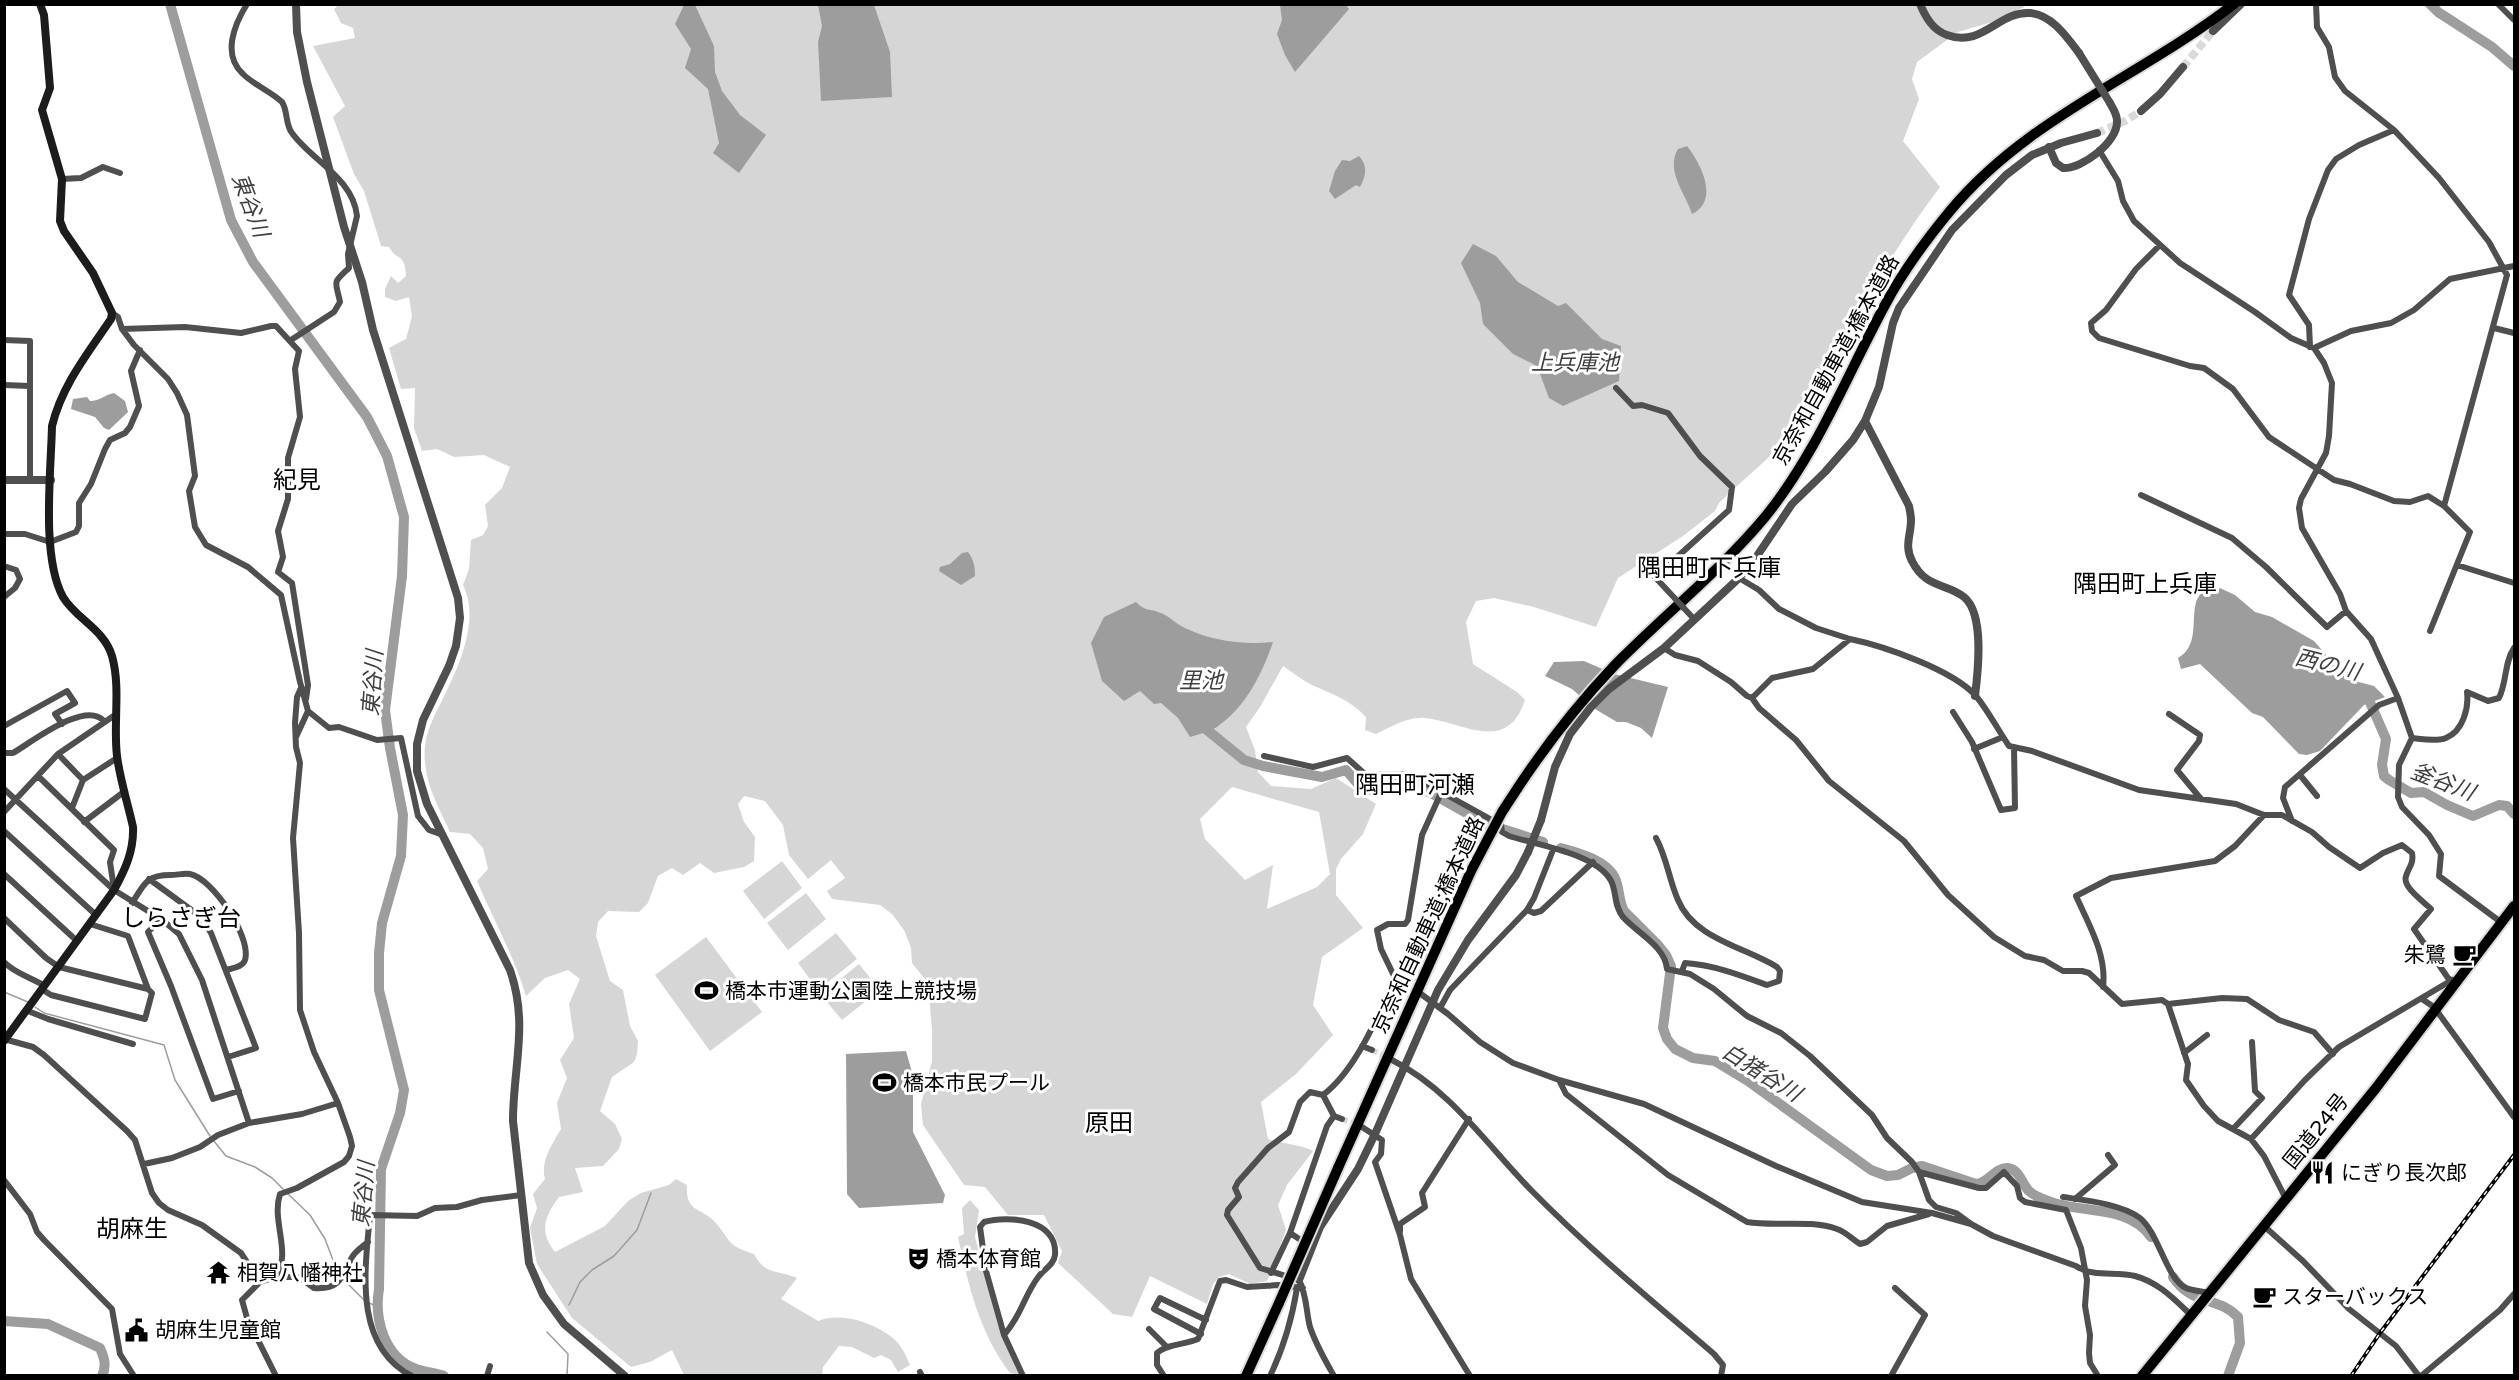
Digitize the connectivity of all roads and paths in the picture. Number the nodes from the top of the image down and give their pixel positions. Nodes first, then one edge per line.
1 (40, 4) edge
2 (247, 4) edge
3 (296, 4) edge
4 (1920, 4) edge
5 (2234, 4) edge
6 (2241, 4) edge
7 (2316, 4) edge
8 (2498, 4) edge
9 (2514, 20) edge
10 (2213, 31) tunnel mouth
11 (2183, 67) tunnel mouth
12 (2141, 111) tunnel mouth
13 (2394, 130) junction
14 (2097, 133) tunnel mouth
15 (2049, 147) junction
16 (2099, 150) junction
17 (328, 165) junction
18 (120, 173) dead end
19 (62, 179) junction
20 (2160, 245) junction
21 (350, 246) junction
22 (2514, 266) edge
23 (2504, 268) junction
24 (112, 313) junction
25 (2494, 327) junction
26 (122, 329) junction
27 (2514, 333) edge
28 (294, 339) junction
29 (4, 340) edge
30 (2312, 348) junction
31 (140, 350) junction
32 (4, 386) edge
33 (30, 386) junction
34 (1616, 387) dead end
35 (1865, 421) junction
36 (2316, 470) junction
37 (4, 480) edge
38 (30, 480) junction
39 (51, 480) junction
40 (2141, 495) dead end
41 (2444, 506) junction
42 (4, 534) edge
43 (50, 542) junction
44 (2457, 565) junction
45 (4, 566) edge
46 (1739, 578) junction
47 (2514, 583) edge
48 (4, 597) edge
49 (2346, 611) junction
50 (1694, 619) junction
51 (2430, 631) dead end
52 (1850, 639) junction
53 (1664, 648) junction
54 (2514, 648) edge
55 (301, 688) junction
56 (1975, 696) junction
57 (1752, 698) junction
58 (2397, 698) junction
59 (306, 700) junction
60 (308, 711) junction
61 (1953, 712) dead end
62 (2169, 714) dead end
63 (115, 715) junction
64 (104, 721) junction
65 (62, 724) junction
66 (4, 726) edge
67 (296, 737) junction
68 (2003, 737) junction
69 (2412, 738) junction
70 (2014, 747) junction
71 (1974, 749) junction
72 (4, 753) edge
73 (58, 754) junction
74 (1264, 756) dead end
75 (117, 758) junction
76 (2300, 775) junction
77 (39, 777) junction
78 (83, 780) junction
79 (4, 789) edge
80 (125, 791) junction
81 (1441, 793) junction
82 (2317, 796) dead end
83 (16, 799) junction
84 (2201, 799) junction
85 (72, 808) junction
86 (4, 812) edge
87 (2264, 814) junction
88 (84, 822) junction
89 (2292, 822) junction
90 (4, 831) edge
91 (443, 835) junction
92 (1656, 838) dead end
93 (1553, 850) junction
94 (1593, 862) junction
95 (4, 874) edge
96 (149, 879) junction
97 (114, 890) junction
98 (132, 903) junction
99 (2514, 906) edge
100 (1527, 910) junction
101 (96, 915) junction
102 (4, 918) edge
103 (160, 919) junction
104 (2502, 923) junction
105 (90, 924) junction
106 (77, 941) junction
107 (4, 962) edge
108 (59, 967) junction
109 (226, 970) junction
110 (1675, 970) junction
111 (1395, 978) junction
112 (1404, 982) dead end
113 (2455, 982) junction
114 (2103, 987) junction
115 (44, 988) junction
116 (148, 989) junction
117 (1421, 994) dead end
118 (2422, 999) junction
119 (1432, 1002) junction
120 (2168, 1004) junction
121 (30, 1007) junction
122 (1440, 1008) junction
123 (2436, 1011) junction
124 (2207, 1035) dead end
125 (5, 1040) edge
126 (2252, 1042) dead end
127 (134, 1044) dead end
128 (1362, 1046) junction
129 (1372, 1050) tunnel mouth
130 (2184, 1053) junction
131 (2332, 1054) junction
132 (228, 1057) junction
133 (1392, 1060) tunnel mouth
134 (1405, 1066) junction
135 (1559, 1080) junction
136 (239, 1091) junction
137 (1323, 1095) junction
138 (338, 1103) junction
139 (1334, 1116) junction
140 (2514, 1118) edge
141 (1342, 1119) tunnel mouth
142 (1469, 1119) junction
143 (249, 1123) junction
144 (1362, 1126) tunnel mouth
145 (2233, 1129) junction
146 (1375, 1134) junction
147 (2251, 1139) junction
148 (2108, 1155) dead end
149 (144, 1164) junction
150 (1917, 1168) junction
151 (4, 1180) edge
152 (521, 1196) junction
153 (2286, 1198) junction
154 (2075, 1199) junction
155 (2063, 1205) junction
156 (1932, 1213) junction
157 (1971, 1224) junction
158 (2264, 1226) junction
159 (1290, 1233) junction
160 (1400, 1235) junction
161 (368, 1242) junction
162 (1311, 1246) junction
163 (2085, 1272) junction
164 (1271, 1273) junction
165 (276, 1277) junction
166 (1299, 1280) junction
167 (260, 1282) junction
168 (1894, 1288) dead end
169 (1300, 1289) junction
170 (2209, 1293) junction
171 (2514, 1294) edge
172 (2195, 1311) junction
173 (1206, 1320) junction
174 (1149, 1329) dead end
175 (1201, 1334) junction
176 (1004, 1335) junction
177 (1166, 1346) junction
178 (490, 1366) dead end
179 (134, 1376) edge
180 (276, 1376) edge
181 (412, 1376) edge
182 (487, 1376) edge
183 (625, 1376) edge
184 (1023, 1376) edge
185 (1164, 1376) edge
186 (1246, 1376) edge
187 (1270, 1376) edge
188 (1334, 1376) edge
189 (1470, 1376) edge
190 (1721, 1376) edge
191 (1891, 1376) edge
192 (2098, 1376) edge
193 (2142, 1376) edge
194 (2420, 1376) edge

1 - 19 main road
2 - 17 street
3 - 17 street
4 - 16 street, bridge
5 - 186 highway, 京奈和自動車道;橋本道路, bridge
6 - 10 street
7 - 13 street
8 - 9 street
11 - 12 street
13 - 23 street
13 - 30 street
14 - 15 street
15 - 16 street
15 - 35 street
16 - 20 street
17 - 21 street
17 - 21 street
18 - 19 street
19 - 24 main road
20 - 30 street
20 - 36 street
21 - 28 street
21 - 91 street
22 - 23 street
23 - 25 street
23 - 30 street
24 - 26 street
24 - 39 main road
25 - 27 street
25 - 41 street
26 - 28 street
26 - 31 street
28 - 59 street
29 - 33 street
30 - 36 street
31 - 43 street
31 - 55 street
32 - 33 street
33 - 38 street
34 - 50 street, bridge
35 - 46 street
35 - 56 street
36 - 41 street
36 - 49 street
37 - 38 street
38 - 39 street
39 - 43 main road
40 - 49 street
41 - 44 street
42 - 43 street
43 - 63 main road
44 - 47 street
44 - 51 street
45 - 48 street
46 - 50 street
46 - 52 street
49 - 58 street
50 - 53 street
52 - 56 street
52 - 57 street
53 - 57 street
53 - 119 street, bridge
54 - 69 street
55 - 59 street
55 - 67 street
56 - 68 street
57 - 114 street
58 - 69 street
58 - 76 street
59 - 60 street
60 - 67 street
60 - 91 street
61 - 71 street
62 - 84 street
63 - 64 street
63 - 75 main road
64 - 65 street
64 - 73 street
65 - 66 street
65 - 72 street
67 - 138 street
68 - 70 street
68 - 71 street
69 - 104 street
70 - 71 street
70 - 84 street
73 - 77 street
73 - 78 street
74 - 81 street
75 - 78 street
75 - 80 main road
76 - 82 street
76 - 89 street
77 - 83 street
77 - 85 street
78 - 85 street
79 - 83 street
80 - 88 street
80 - 97 main road
81 - 93 street
81 - 111 street
83 - 86 street
83 - 97 street
84 - 87 street
85 - 88 street
87 - 89 street
87 - 114 street
88 - 97 street
89 - 113 street
90 - 101 street
91 - 152 street
92 - 110 street
93 - 94 street
93 - 100 street
94 - 100 street
94 - 110 street
95 - 106 street
96 - 98 street
96 - 109 street
96 - 109 street
97 - 98 street
97 - 101 main road
98 - 103 street
99 - 104 highway, 国道24号
100 - 122 street
101 - 105 main road
102 - 108 street
103 - 132 street
103 - 136 street
104 - 113 highway, 国道24号
105 - 106 main road
105 - 116 street
106 - 108 main road
107 - 115 street
108 - 115 main road
108 - 116 street
109 - 132 street
110 - 150 street
111 - 112 street
111 - 128 street
113 - 118 street
113 - 123 highway, 国道24号
114 - 120 street
115 - 116 street
115 - 121 main road
117 - 119 street
118 - 123 street
118 - 131 street
119 - 122 street
119 - 134 street
120 - 130 street
120 - 131 street
121 - 125 main road
121 - 127 street
122 - 135 street
123 - 140 street
123 - 153 highway, 国道24号
124 - 130 street
125 - 149 street
126 - 145 street
128 - 129 street
128 - 137 street
130 - 145 street
131 - 147 street
132 - 136 street
133 - 134 street
134 - 142 street
134 - 146 street
135 - 156 street
135 - 156 street
136 - 143 street
137 - 139 street
137 - 164 street
138 - 143 street
138 - 165 street
139 - 141 street
139 - 159 street
142 - 160 street
142 - 190 street
143 - 149 street
144 - 146 street
145 - 147 street
146 - 160 street
146 - 162 street
147 - 153 street
148 - 154 street
149 - 167 street
150 - 155 street
150 - 157 street
151 - 179 street
152 - 161 street
152 - 183 street
153 - 158 highway, 国道24号
154 - 155 street
154 - 170 street
155 - 163 street
156 - 157 street
157 - 163 street
158 - 170 highway, 国道24号
158 - 194 street
159 - 162 street
159 - 164 street
160 - 189 street
161 - 165 street
161 - 181 street
162 - 166 street
163 - 172 street
163 - 192 street
164 - 166 street
165 - 167 street
166 - 169 street
167 - 180 street
168 - 191 street
169 - 173 street
169 - 187 street
169 - 188 street
170 - 172 highway, 国道24号
171 - 194 street
172 - 193 highway, 国道24号
173 - 175 street
173 - 175 street
174 - 177 street
175 - 177 street
176 - 176 street
176 - 184 street
177 - 185 street
178 - 182 street

